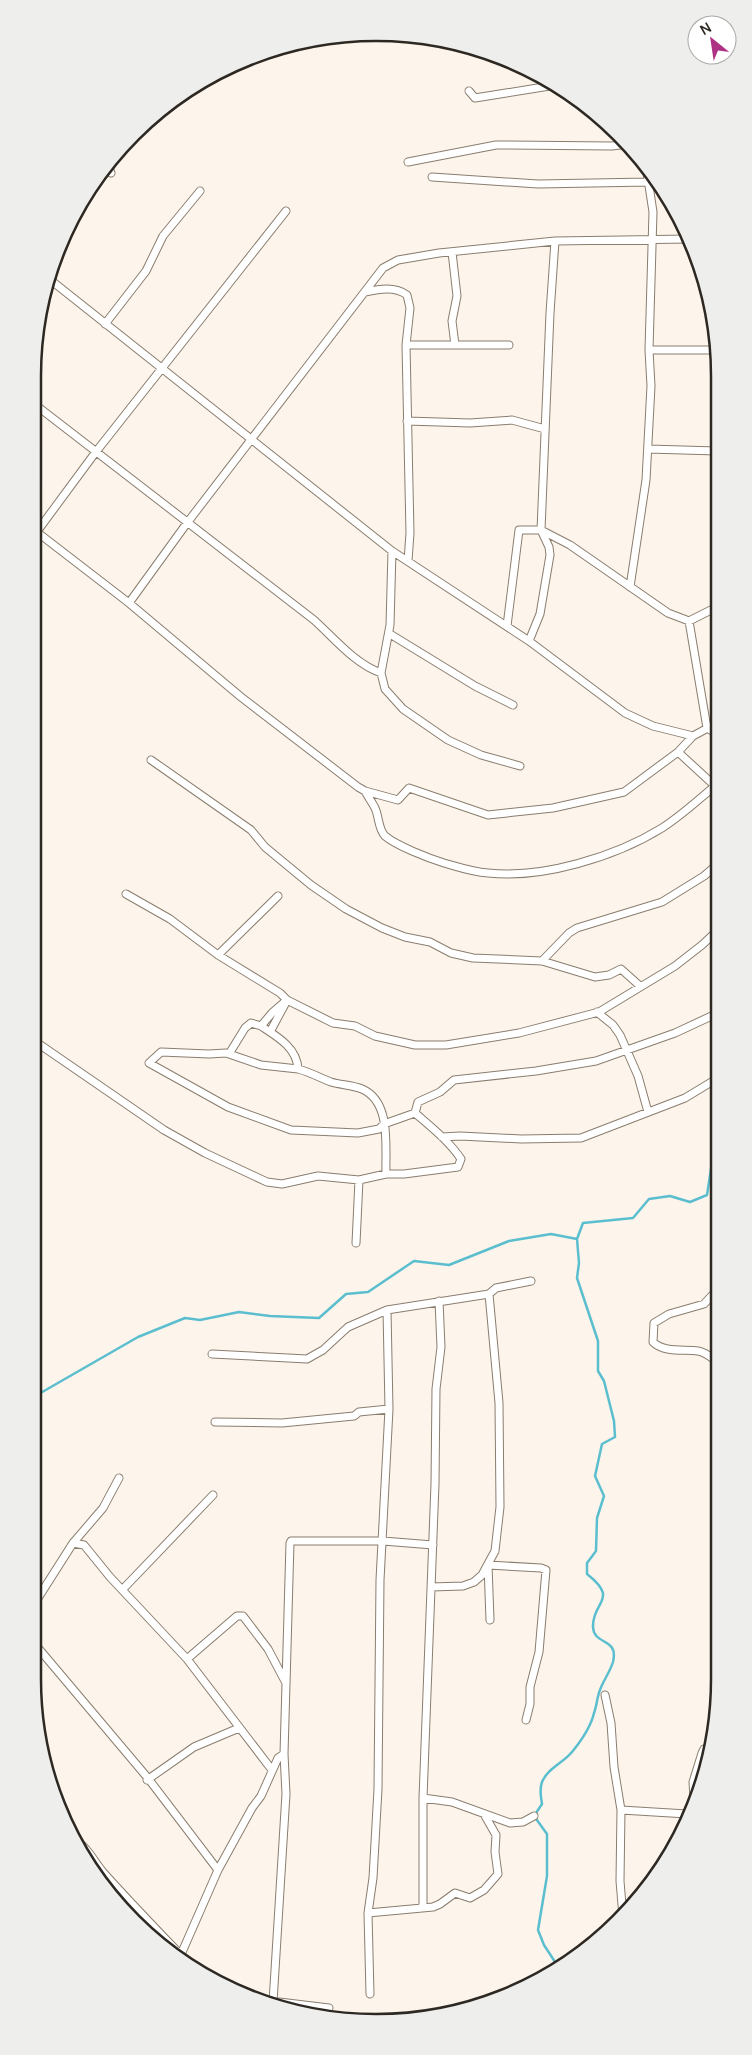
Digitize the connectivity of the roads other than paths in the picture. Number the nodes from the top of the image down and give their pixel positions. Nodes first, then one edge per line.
1 (544, 87) edge
2 (469, 91) dead end
3 (619, 145) edge
4 (408, 162) dead end
5 (432, 177) dead end
6 (648, 182) joint
7 (200, 191) dead end
8 (286, 211) dead end
9 (681, 239) edge
10 (555, 241) junction
11 (651, 241) junction
12 (452, 252) junction
13 (55, 283) edge
14 (365, 292) junction
15 (105, 324) junction
16 (406, 345) junction
17 (455, 345) junction
18 (509, 345) dead end
19 (649, 350) junction
20 (710, 350) edge
21 (163, 368) junction
22 (41, 409) edge
23 (407, 421) junction
24 (545, 428) junction
25 (252, 440) junction
26 (648, 449) junction
27 (711, 451) edge
28 (95, 453) junction
29 (187, 523) junction
30 (41, 524) edge
31 (541, 530) junction
32 (41, 537) edge
33 (392, 551) junction
34 (408, 561) junction
35 (630, 587) junction
36 (129, 603) junction
37 (711, 609) edge
38 (689, 621) junction
39 (507, 626) junction
40 (390, 634) junction
41 (529, 641) junction
42 (381, 673) junction
43 (513, 705) dead end
44 (711, 726) edge
45 (707, 728) junction
46 (711, 730) edge
47 (693, 736) junction
48 (678, 752) junction
49 (151, 760) dead end
50 (520, 766) dead end
51 (711, 782) edge
52 (711, 790) edge
53 (365, 792) junction
54 (711, 870) edge
55 (126, 894) dead end
56 (278, 896) dead end
57 (711, 937) edge
58 (218, 955) junction
59 (542, 961) junction
60 (640, 986) junction
61 (287, 1000) junction
62 (597, 1012) junction
63 (711, 1018) edge
64 (262, 1026) junction
65 (270, 1032) junction
66 (41, 1045) edge
67 (627, 1050) junction
68 (229, 1054) junction
69 (298, 1069) junction
70 (711, 1082) edge
71 (648, 1112) junction
72 (415, 1113) junction
73 (384, 1124) junction
74 (442, 1137) junction
75 (386, 1174) junction
76 (359, 1180) junction
77 (356, 1243) dead end
78 (532, 1281) dead end
79 (489, 1294) junction
80 (711, 1297) edge
81 (439, 1301) junction
82 (387, 1310) junction
83 (212, 1354) dead end
84 (711, 1358) edge
85 (388, 1409) junction
86 (215, 1422) dead end
87 (119, 1478) dead end
88 (213, 1494) dead end
89 (383, 1541) junction
90 (73, 1543) junction
91 (433, 1545) junction
92 (488, 1565) junction
93 (431, 1587) junction
94 (123, 1589) junction
95 (41, 1593) edge
96 (490, 1620) dead end
97 (41, 1651) edge
98 (187, 1659) junction
99 (286, 1684) junction
100 (605, 1695) dead end
101 (526, 1720) dead end
102 (239, 1728) junction
103 (284, 1754) junction
104 (701, 1757) edge
105 (272, 1770) junction
106 (147, 1780) junction
107 (693, 1786) edge
108 (423, 1798) junction
109 (621, 1810) junction
110 (484, 1814) junction
111 (682, 1814) edge
112 (534, 1816) dead end
113 (218, 1870) junction
114 (102, 1871) edge
115 (114, 1885) joint
116 (622, 1906) edge
117 (423, 1908) junction
118 (368, 1913) junction
119 (160, 1935) edge
120 (182, 1952) edge
121 (273, 1989) junction
122 (370, 1994) dead end
123 (269, 1996) edge
124 (272, 1997) edge
125 (304, 2005) edge
126 (329, 2008) dead end

1 - 2 street
3 - 4 street
5 - 6 street
6 - 11 street
7 - 15 street
8 - 21 street
9 - 11 street
10 - 11 street
10 - 12 street
10 - 24 street
11 - 19 street
12 - 14 street
12 - 17 street
13 - 15 street
14 - 16 street
14 - 25 street
15 - 21 street
16 - 17 street
16 - 23 street
17 - 18 street
19 - 20 street
19 - 26 street
21 - 25 street
21 - 28 street
22 - 28 street
23 - 24 street
23 - 34 street
24 - 31 street
25 - 29 street
25 - 33 street
26 - 27 street
26 - 35 street
28 - 29 street
28 - 30 street
29 - 36 street
29 - 42 street
31 - 35 street
31 - 39 street
31 - 41 street
32 - 36 street
33 - 34 street
33 - 40 street
34 - 39 street
35 - 38 street
36 - 53 street
37 - 38 street
38 - 45 street
39 - 41 street
40 - 42 street
40 - 43 street
41 - 47 street
42 - 50 street
44 - 45 street
45 - 46 street
45 - 47 street
47 - 48 street
48 - 51 street
48 - 53 street
49 - 59 street
52 - 53 street
54 - 59 street
55 - 58 street
56 - 58 street
57 - 60 street
58 - 61 street
59 - 60 street
60 - 62 street
61 - 62 street
61 - 64 street
61 - 65 street
62 - 67 street
63 - 67 street
64 - 65 street
64 - 68 street
65 - 69 street
66 - 76 street
67 - 71 street
67 - 72 street
68 - 69 street
68 - 73 street
69 - 73 street
70 - 71 street
71 - 74 street
72 - 73 street
72 - 74 street
73 - 75 street
74 - 75 street
75 - 76 street
76 - 77 street
78 - 79 street
79 - 81 street
79 - 92 street
80 - 84 street
81 - 82 street
81 - 91 street
82 - 83 street
82 - 85 street
85 - 86 street
85 - 89 street
87 - 90 street
88 - 94 street
89 - 91 street
89 - 99 street
89 - 118 street
90 - 94 street
90 - 95 street
91 - 93 street
92 - 93 street
92 - 96 street
92 - 101 street
93 - 108 street
94 - 98 street
97 - 106 street
98 - 99 street
98 - 102 street
99 - 103 street
100 - 109 street
102 - 105 street
102 - 106 street
103 - 105 street
103 - 121 street
104 - 107 street
105 - 113 street
106 - 113 street
108 - 110 street
108 - 117 street
109 - 111 street
109 - 116 street
110 - 112 street
110 - 117 street
113 - 120 street
114 - 115 street
115 - 119 street
117 - 118 street
118 - 122 street
121 - 123 street
121 - 124 street
125 - 126 street

